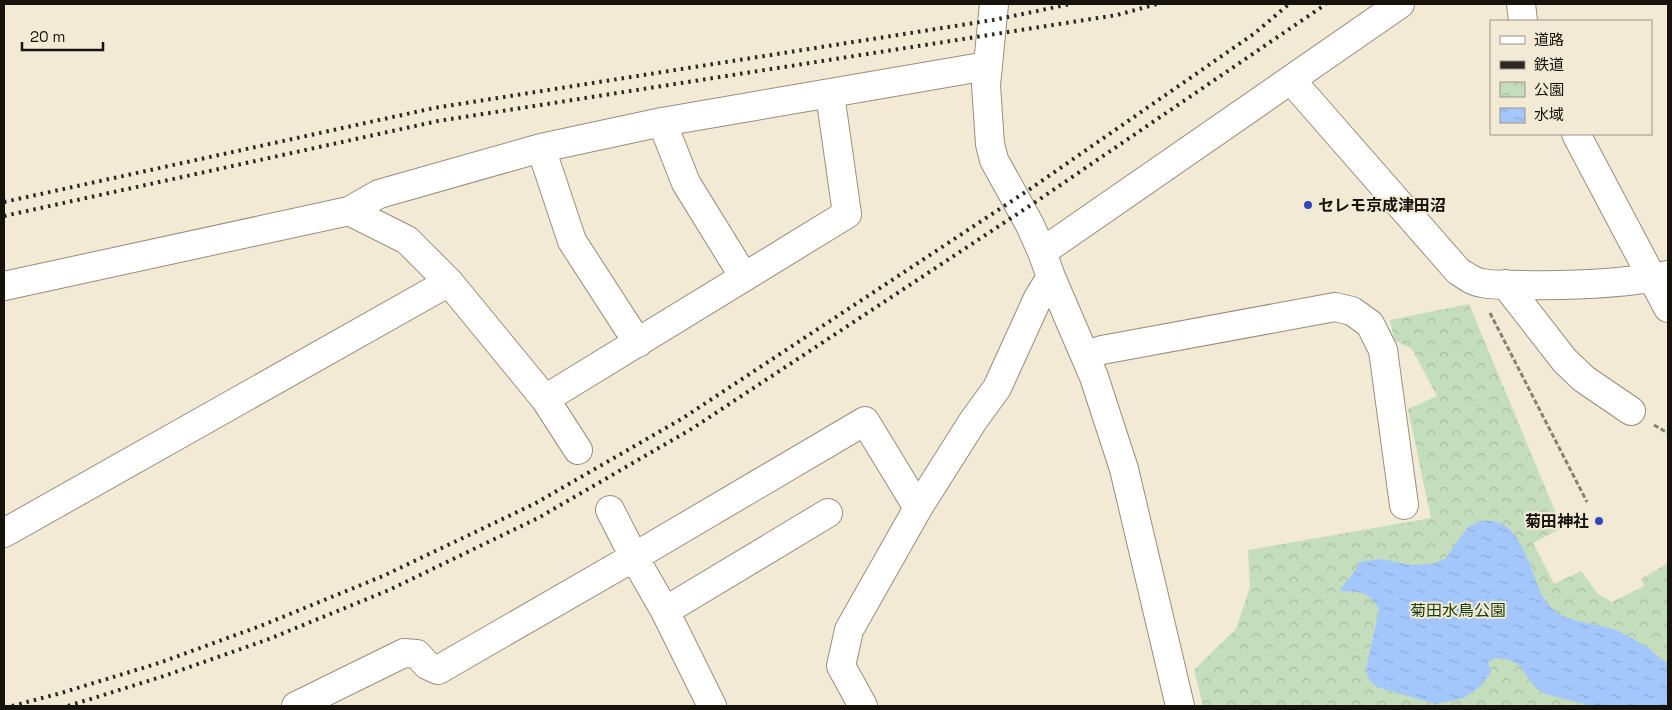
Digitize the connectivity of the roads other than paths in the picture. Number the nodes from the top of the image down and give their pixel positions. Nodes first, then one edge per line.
1 (994, 4) edge
2 (1400, 4) edge
3 (1522, 4) edge
4 (1523, 20) edge
5 (987, 66) junction
6 (1291, 80) junction
7 (830, 94) junction
8 (662, 122) junction
9 (1577, 135) edge
10 (541, 148) junction
11 (349, 210) junction
12 (1042, 252) junction
13 (1660, 276) edge
14 (744, 277) junction
15 (1051, 277) junction
16 (449, 282) junction
17 (1505, 284) junction
18 (4, 286) edge
19 (1668, 308) edge
20 (638, 343) junction
21 (1085, 356) junction
22 (545, 399) junction
23 (1631, 411) dead end
24 (578, 450) dead end
25 (1404, 504) dead end
26 (918, 508) junction
27 (610, 510) dead end
28 (828, 513) dead end
29 (4, 533) edge
30 (634, 557) junction
31 (665, 611) junction
32 (296, 706) edge
33 (712, 706) edge
34 (863, 706) edge
35 (1180, 706) edge

1 - 5 street
2 - 6 street
3 - 4 street
5 - 7 street
5 - 12 street
6 - 12 street
6 - 17 street
7 - 8 street
7 - 14 street
8 - 10 street
8 - 14 street
9 - 13 street
10 - 11 street
10 - 20 street
11 - 16 street
11 - 18 street
12 - 15 street
13 - 17 street
13 - 19 street
14 - 20 street
15 - 21 street
15 - 26 street
16 - 22 street
16 - 29 street
17 - 23 street
20 - 22 street
21 - 25 street
21 - 35 street
22 - 24 street
26 - 30 street
26 - 34 street
27 - 30 street
28 - 31 street
30 - 31 street
30 - 32 street
31 - 33 street

